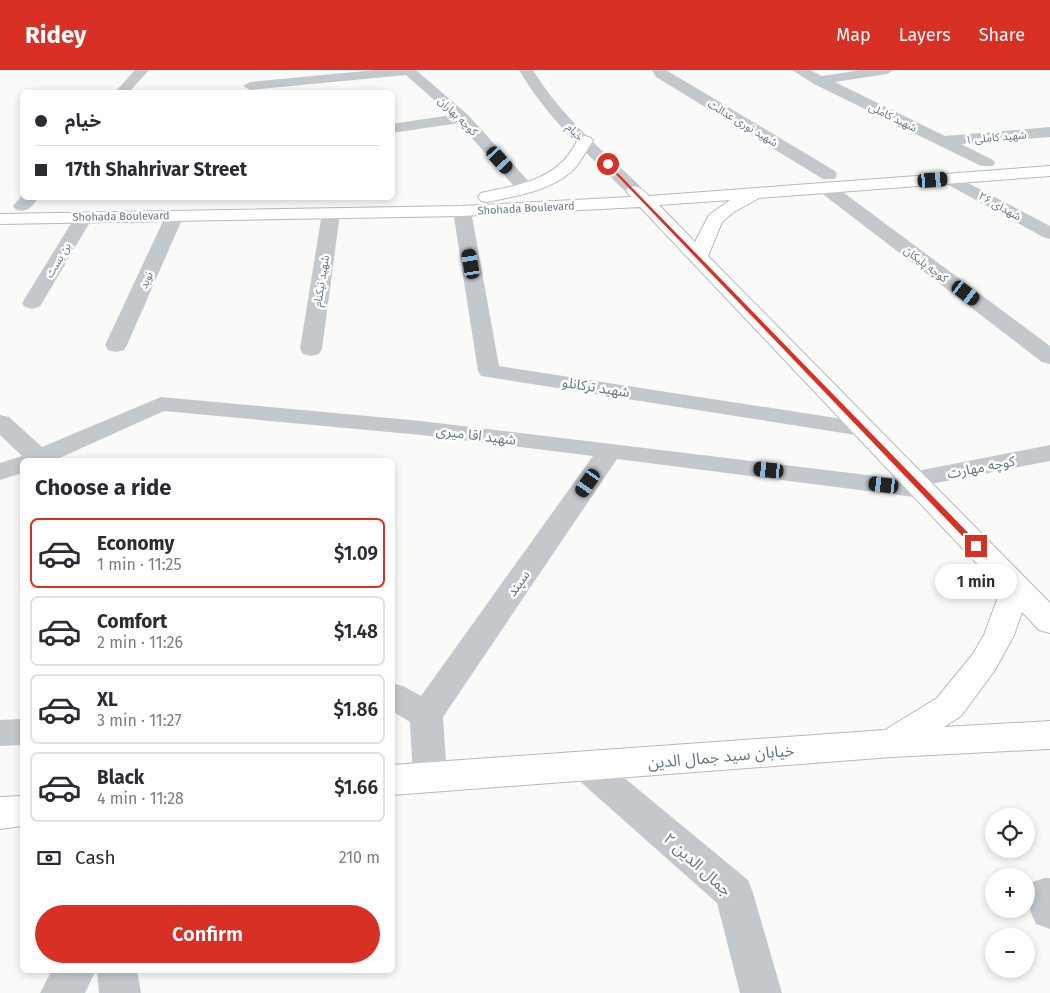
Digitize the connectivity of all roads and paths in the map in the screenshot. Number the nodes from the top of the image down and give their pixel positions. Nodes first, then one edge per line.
1 (142, 70) edge
2 (252, 70) edge
3 (409, 70) edge
4 (526, 70) edge
5 (659, 70) edge
6 (799, 70) edge
7 (887, 70) edge
8 (819, 81) junction
9 (250, 89) edge
10 (124, 90) edge
11 (463, 118) junction
12 (395, 129) edge
13 (1050, 132) edge
14 (585, 141) junction
15 (942, 141) junction
16 (1050, 159) edge
17 (987, 163) junction
18 (1050, 171) edge
19 (950, 178) junction
20 (828, 181) junction
21 (724, 188) junction
22 (764, 192) junction
23 (637, 195) junction
24 (519, 197) junction
25 (395, 198) edge
26 (210, 200) edge
27 (26, 202) edge
28 (0, 206) edge
29 (462, 211) junction
30 (331, 213) junction
31 (175, 215) junction
32 (84, 217) junction
33 (0, 219) edge
34 (1050, 233) edge
35 (698, 258) junction
36 (32, 303) dead end
37 (116, 345) dead end
38 (311, 349) dead end
39 (1050, 357) edge
40 (0, 422) edge
41 (862, 429) junction
42 (610, 451) junction
43 (1050, 453) edge
44 (32, 458) edge
45 (39, 458) edge
46 (20, 465) edge
47 (0, 472) edge
48 (917, 485) junction
49 (1016, 587) junction
50 (1050, 622) edge
51 (395, 697) edge
52 (426, 715) junction
53 (0, 732) edge
54 (20, 732) edge
55 (1050, 735) edge
56 (892, 743) junction
57 (587, 767) junction
58 (430, 777) junction
59 (395, 780) edge
60 (20, 811) edge
61 (0, 813) edge
62 (1050, 896) edge
63 (1050, 912) edge
64 (74, 973) edge
65 (117, 973) edge
66 (61, 993) edge
67 (120, 993) edge
68 (761, 993) edge

1 - 10 street
2 - 9 street
3 - 9 street
3 - 11 street, کوچه بهاران
4 - 14 street, خیام
5 - 20 street, شهید نوری عدالت
6 - 8 street, شهید کاملی
7 - 8 street
8 - 15 street, شهید کاملی
11 - 12 street
11 - 24 street, کوچه بهاران
13 - 15 street, شهید کاملی ۱
14 - 23 street, خیام
14 - 24 main road
15 - 17 street, شهید کاملی
16 - 17 main road, Shohada Boulevard
17 - 20 main road, Shohada Boulevard
18 - 19 main road, Shohada Boulevard
19 - 20 main road, Shohada Boulevard
19 - 34 street, شهدای ۲۶
20 - 21 main road, Shohada Boulevard
20 - 22 main road, Shohada Boulevard
20 - 39 street, کوچه پلیکان
21 - 22 main road, Shohada Boulevard
21 - 23 main road, Shohada Boulevard
22 - 35 main road
23 - 24 main road, Shohada Boulevard
23 - 35 main road
24 - 25 main road, Shohada Boulevard
24 - 29 main road, Shohada Boulevard
26 - 27 main road, Shohada Boulevard
27 - 28 main road, Shohada Boulevard
29 - 30 main road, Shohada Boulevard
29 - 41 street, شهید ترکانلو
30 - 31 main road, Shohada Boulevard
30 - 38 street, شهید نیکنام
31 - 32 main road, Shohada Boulevard
31 - 37 street, نوید
32 - 33 main road, Shohada Boulevard
32 - 36 street, بن بست
35 - 41 main road
40 - 44 street
41 - 48 main road
42 - 45 street, شهید اقا میری
42 - 48 street, شهید اقا میری
42 - 52 street, سپند
43 - 48 street, کوچه مهارت
46 - 47 street, شهید اقا میری
48 - 49 main road
49 - 50 main road
49 - 56 main road
51 - 52 street
52 - 58 street
53 - 54 street
55 - 56 main road, خیابان سید جمال الدین
56 - 57 main road, خیابان سید جمال الدین
57 - 58 main road, خیابان سید جمال الدین
57 - 68 street, جمال الدین ۲
58 - 59 main road, خیابان سید جمال الدین
60 - 61 main road
62 - 63 street
64 - 66 street
65 - 67 street

